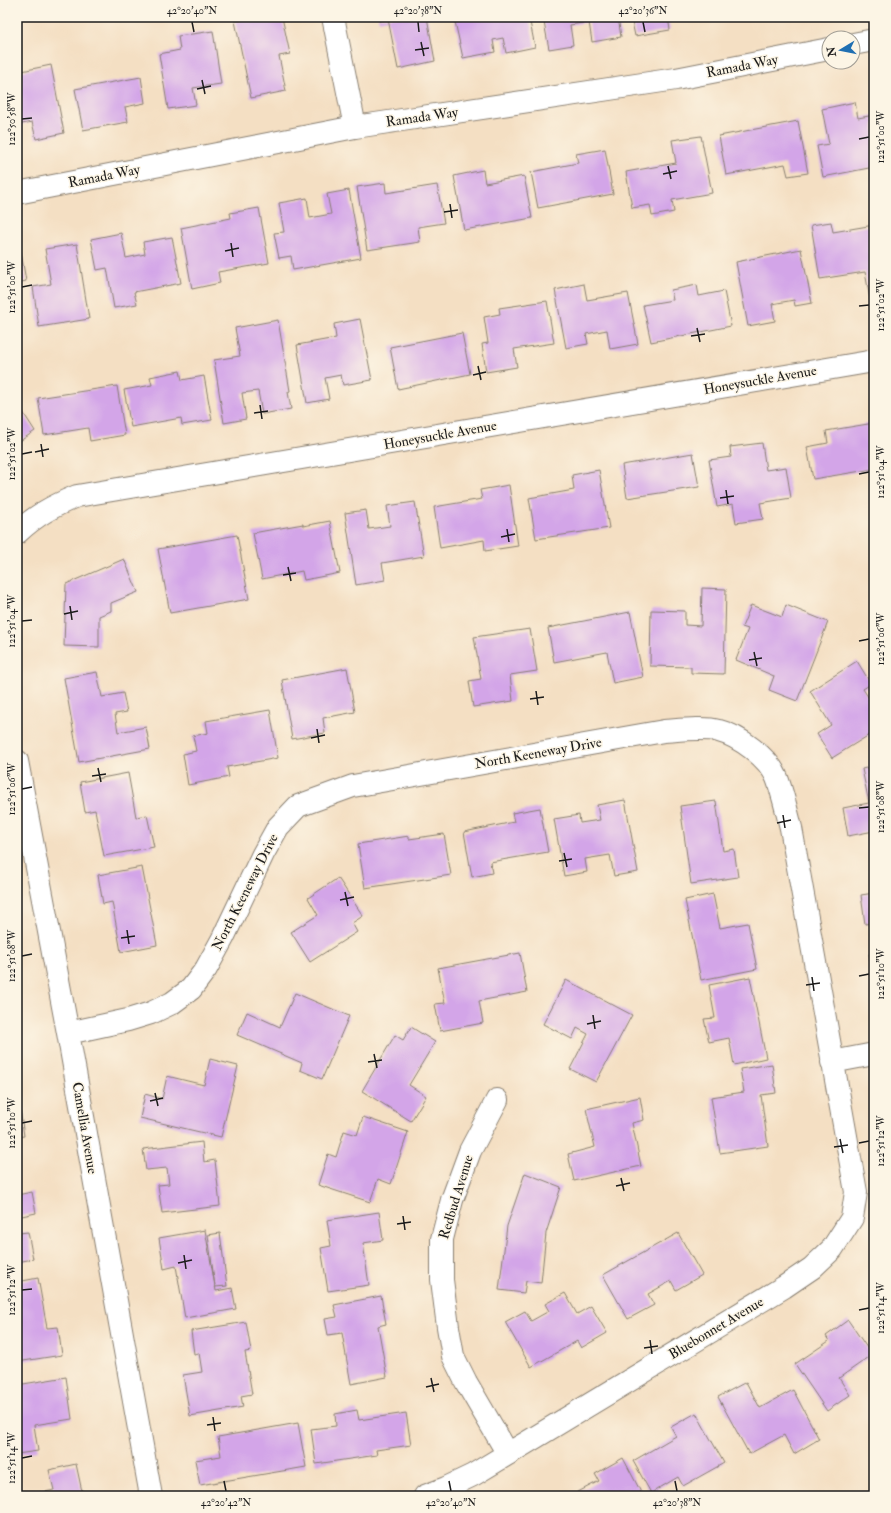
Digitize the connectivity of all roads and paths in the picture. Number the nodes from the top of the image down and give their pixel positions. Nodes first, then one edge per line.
1 (333, 17) edge
2 (874, 40) edge
3 (861, 42) edge
4 (821, 50) edge
5 (355, 127) junction
6 (17, 193) edge
7 (874, 361) edge
8 (17, 533) edge
9 (17, 761) edge
10 (68, 1033) junction
11 (874, 1054) edge
12 (832, 1062) junction
13 (497, 1100) dead end
14 (508, 1454) junction
15 (151, 1496) edge
16 (425, 1496) edge

1 - 5 street
2 - 3 street
4 - 5 street, Ramada Way
5 - 6 street, Ramada Way
7 - 8 street, Honeysuckle Avenue
9 - 10 street, Camellia Avenue
10 - 12 street, North Keeneway Drive
10 - 15 street, Camellia Avenue
11 - 12 street
12 - 14 street, Bluebonnet Avenue
13 - 14 street, Redbud Avenue
14 - 16 street, Bluebonnet Avenue

